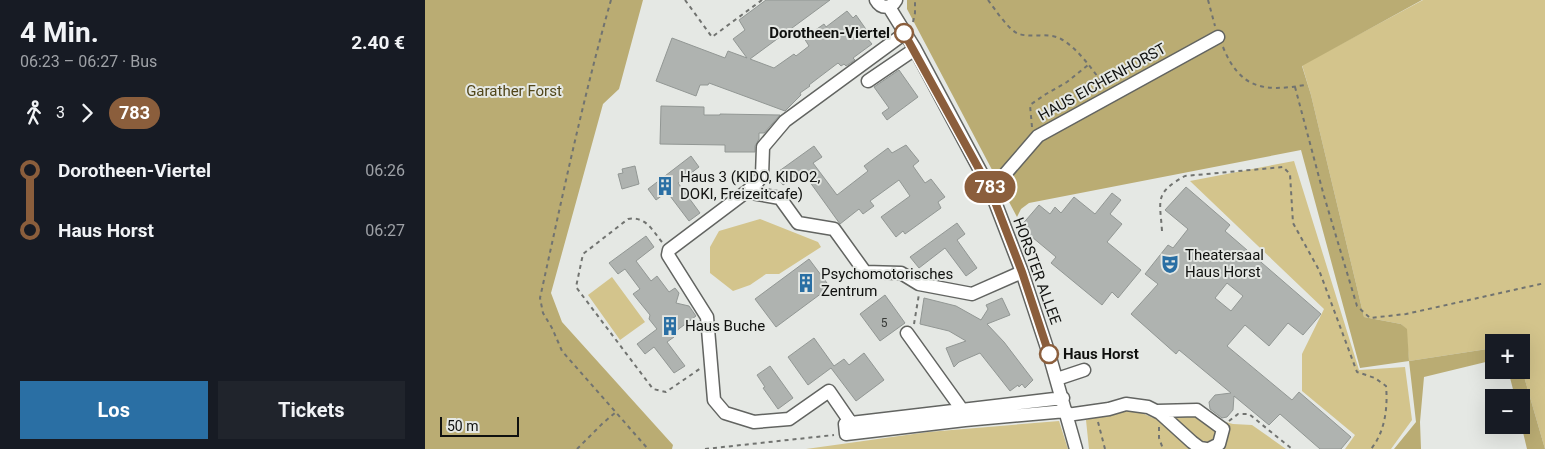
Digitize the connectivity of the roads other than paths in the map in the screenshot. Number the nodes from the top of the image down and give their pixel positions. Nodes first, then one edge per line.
1 (875, 0) edge
2 (893, 3) edge
3 (905, 33) junction
4 (1218, 37) road end
5 (915, 49) junction
6 (867, 81) dead end
7 (990, 189) junction
8 (746, 192) junction
9 (1022, 272) junction
10 (909, 336) road end
11 (1083, 370) dead end
12 (1057, 379) junction
13 (1063, 398) junction
14 (1158, 412) junction
15 (1067, 413) junction
16 (964, 415) junction
17 (1077, 449) edge
18 (1208, 449) edge

1 - 2 street, HORSTER ALLEE
2 - 3 street, HORSTER ALLEE
3 - 5 street, HORSTER ALLEE
3 - 8 street
4 - 7 street, HAUS EICHENHORST
5 - 6 street
5 - 7 street, HORSTER ALLEE
7 - 9 street, HORSTER ALLEE
8 - 9 street
8 - 16 street
9 - 12 street, HORSTER ALLEE
10 - 16 street
11 - 12 street
12 - 13 street, HORSTER ALLEE
13 - 15 street, HORSTER ALLEE
13 - 16 street
14 - 15 street
14 - 18 street
14 - 18 street
15 - 16 street
15 - 17 street, HORSTER ALLEE

